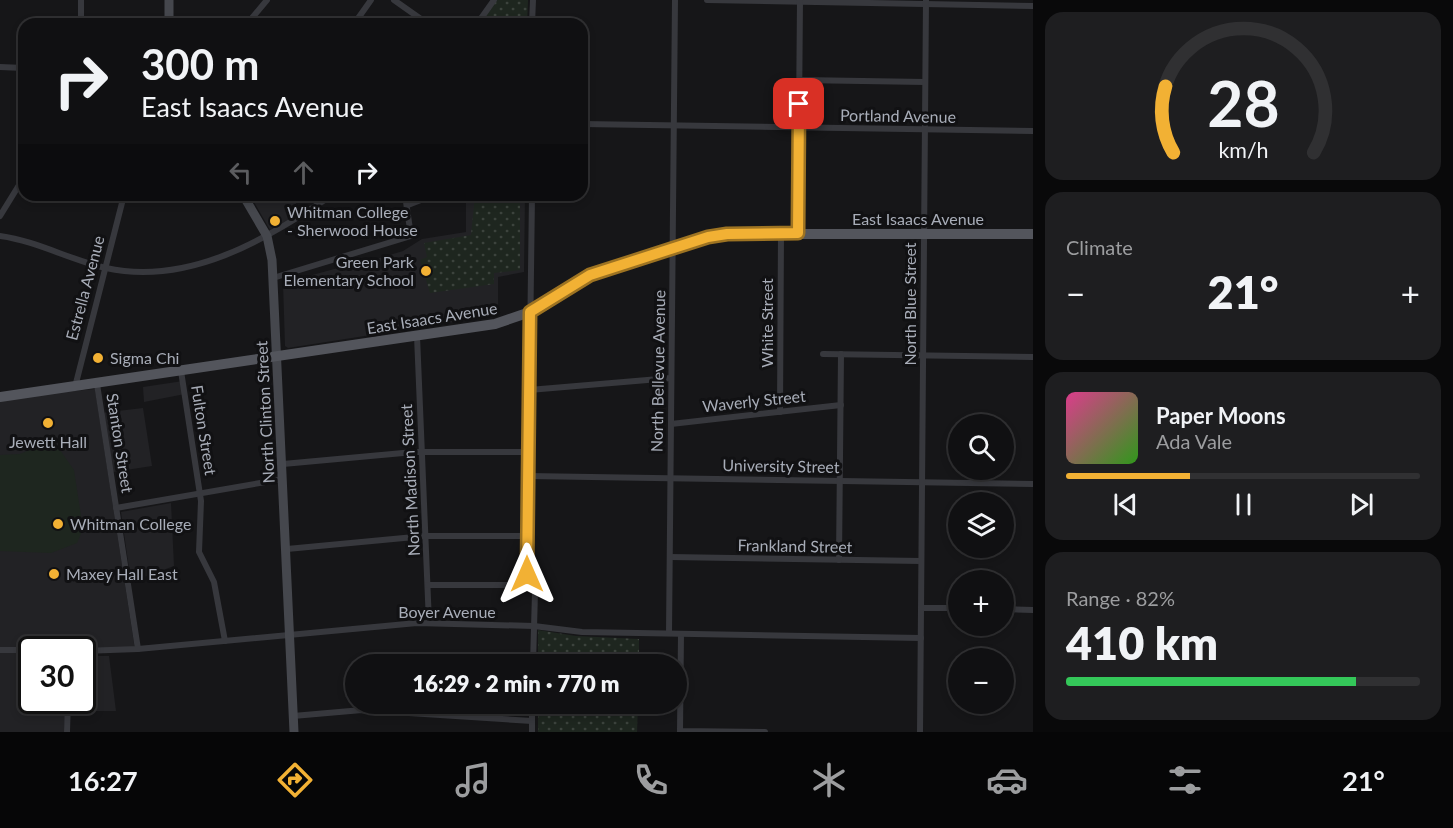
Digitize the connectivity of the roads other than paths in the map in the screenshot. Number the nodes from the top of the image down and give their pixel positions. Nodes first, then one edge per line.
1 (81, 0) edge
2 (169, 0) edge
3 (267, 0) edge
4 (371, 0) edge
5 (394, 0) edge
6 (494, 0) edge
7 (533, 0) edge
8 (675, 0) edge
9 (707, 0) edge
10 (800, 1) edge
11 (926, 2) edge
12 (1033, 6) edge
13 (254, 17) edge
14 (81, 18) edge
15 (169, 18) edge
16 (358, 18) edge
17 (420, 18) edge
18 (481, 18) edge
19 (532, 18) edge
20 (0, 68) edge
21 (18, 68) edge
22 (800, 80) junction
23 (925, 82) junction
24 (588, 124) edge
25 (674, 126) junction
26 (799, 128) junction
27 (925, 129) junction
28 (1033, 131) edge
29 (18, 187) edge
30 (122, 201) edge
31 (247, 201) edge
32 (322, 201) edge
33 (407, 201) edge
34 (418, 201) edge
35 (532, 201) edge
36 (408, 205) junction
37 (0, 216) edge
38 (781, 233) junction
39 (798, 233) junction
40 (924, 234) junction
41 (1033, 234) edge
42 (0, 236) edge
43 (267, 236) junction
44 (672, 248) junction
45 (104, 267) junction
46 (273, 278) junction
47 (530, 312) junction
48 (417, 336) junction
49 (823, 354) dead end
50 (841, 354) junction
51 (923, 356) junction
52 (277, 357) junction
53 (1033, 357) edge
54 (181, 371) junction
55 (671, 378) junction
56 (97, 384) junction
57 (75, 387) junction
58 (529, 390) junction
59 (0, 397) edge
60 (841, 405) junction
61 (780, 412) junction
62 (671, 424) junction
63 (422, 452) junction
64 (528, 452) junction
65 (283, 464) junction
66 (528, 476) junction
67 (670, 478) junction
68 (283, 479) junction
69 (840, 481) junction
70 (922, 482) junction
71 (1033, 484) edge
72 (199, 494) junction
73 (116, 508) junction
74 (425, 536) junction
75 (527, 536) junction
76 (287, 549) junction
77 (670, 557) junction
78 (839, 560) junction
79 (921, 561) junction
80 (428, 585) junction
81 (531, 585) junction
82 (921, 608) junction
83 (948, 608) edge
84 (1014, 609) edge
85 (1033, 610) edge
86 (429, 623) junction
87 (534, 626) junction
88 (669, 633) junction
89 (681, 633) junction
90 (290, 635) junction
91 (921, 638) junction
92 (225, 641) junction
93 (138, 649) junction
94 (0, 650) edge
95 (18, 650) edge
96 (96, 650) edge
97 (533, 654) edge
98 (68, 714) edge
99 (532, 714) edge
100 (293, 716) junction
101 (532, 721) junction
102 (680, 731) edge
103 (67, 732) edge
104 (294, 732) edge
105 (532, 732) edge
106 (759, 732) edge
107 (765, 732) edge
108 (920, 732) edge

1 - 14 street
2 - 15 street
3 - 13 street
4 - 16 street
5 - 17 street
6 - 18 street
7 - 19 street
8 - 25 street, North Bellevue Avenue
9 - 10 street
10 - 11 street
10 - 22 street
11 - 12 street
11 - 23 street, North Blue Street
20 - 21 street
22 - 23 street
22 - 26 street
23 - 27 street, North Blue Street
24 - 25 street, Portland Avenue
25 - 26 street, Portland Avenue
25 - 44 street, North Bellevue Avenue
26 - 27 street, Portland Avenue
26 - 39 street
27 - 28 street, Portland Avenue
27 - 40 street, North Blue Street
29 - 37 street
30 - 45 street, Estrella Avenue
31 - 43 street, North Clinton Street
32 - 43 street
33 - 36 street
34 - 36 street
35 - 47 street
36 - 46 street
38 - 39 main road, East Isaacs Avenue
38 - 44 main road, East Isaacs Avenue
38 - 61 street, White Street
39 - 40 main road, East Isaacs Avenue
40 - 41 main road, East Isaacs Avenue
40 - 51 street, North Blue Street
42 - 45 street
43 - 45 street
43 - 46 street, North Clinton Street
44 - 47 main road, East Isaacs Avenue
44 - 55 street, North Bellevue Avenue
45 - 57 street, Estrella Avenue
46 - 52 street, North Clinton Street
47 - 48 main road, East Isaacs Avenue
47 - 58 street
48 - 52 main road, East Isaacs Avenue
48 - 63 street, North Madison Street
49 - 50 street
50 - 51 street
50 - 60 street
51 - 53 street
51 - 70 street, North Blue Street
52 - 54 main road, East Isaacs Avenue
52 - 65 street, North Clinton Street
54 - 56 main road, East Isaacs Avenue
54 - 72 street, Fulton Street
55 - 58 street
55 - 62 street, North Bellevue Avenue
56 - 57 main road, East Isaacs Avenue
56 - 73 street, Stanton Street
57 - 59 main road, East Isaacs Avenue
58 - 64 street
60 - 61 street, Waverly Street
60 - 69 street
61 - 62 street, Waverly Street
62 - 67 street, North Bellevue Avenue
63 - 64 street
63 - 65 street
63 - 74 street, North Madison Street
64 - 66 street
65 - 68 street, North Clinton Street
66 - 67 street, University Street
66 - 75 street
67 - 69 street, University Street
67 - 77 street, North Bellevue Avenue
68 - 72 street
68 - 76 street, North Clinton Street
69 - 70 street, University Street
69 - 78 street
70 - 71 street, University Street
70 - 79 street, North Blue Street
72 - 73 street
72 - 92 street, Fulton Street
73 - 93 street, Stanton Street
74 - 75 street
74 - 76 street
74 - 80 street, North Madison Street
75 - 81 street
76 - 90 street, North Clinton Street
77 - 78 street, Frankland Street
77 - 88 street, North Bellevue Avenue
78 - 79 street, Frankland Street
79 - 82 street, North Blue Street
80 - 81 street
80 - 86 street, North Madison Street
81 - 87 street
82 - 83 street
82 - 91 street, North Blue Street
84 - 85 street
86 - 87 street, Boyer Avenue
86 - 90 street, Boyer Avenue
87 - 88 street, Boyer Avenue
87 - 97 street
88 - 89 street, Boyer Avenue
89 - 91 street, Boyer Avenue
89 - 102 street
90 - 92 street, Boyer Avenue
90 - 100 street, North Clinton Street
91 - 108 street, North Blue Street
92 - 93 street, Boyer Avenue
93 - 96 street, Boyer Avenue
94 - 95 street
98 - 103 street
99 - 101 street
100 - 101 street
100 - 104 street, North Clinton Street
101 - 105 street
102 - 106 street
106 - 107 street

